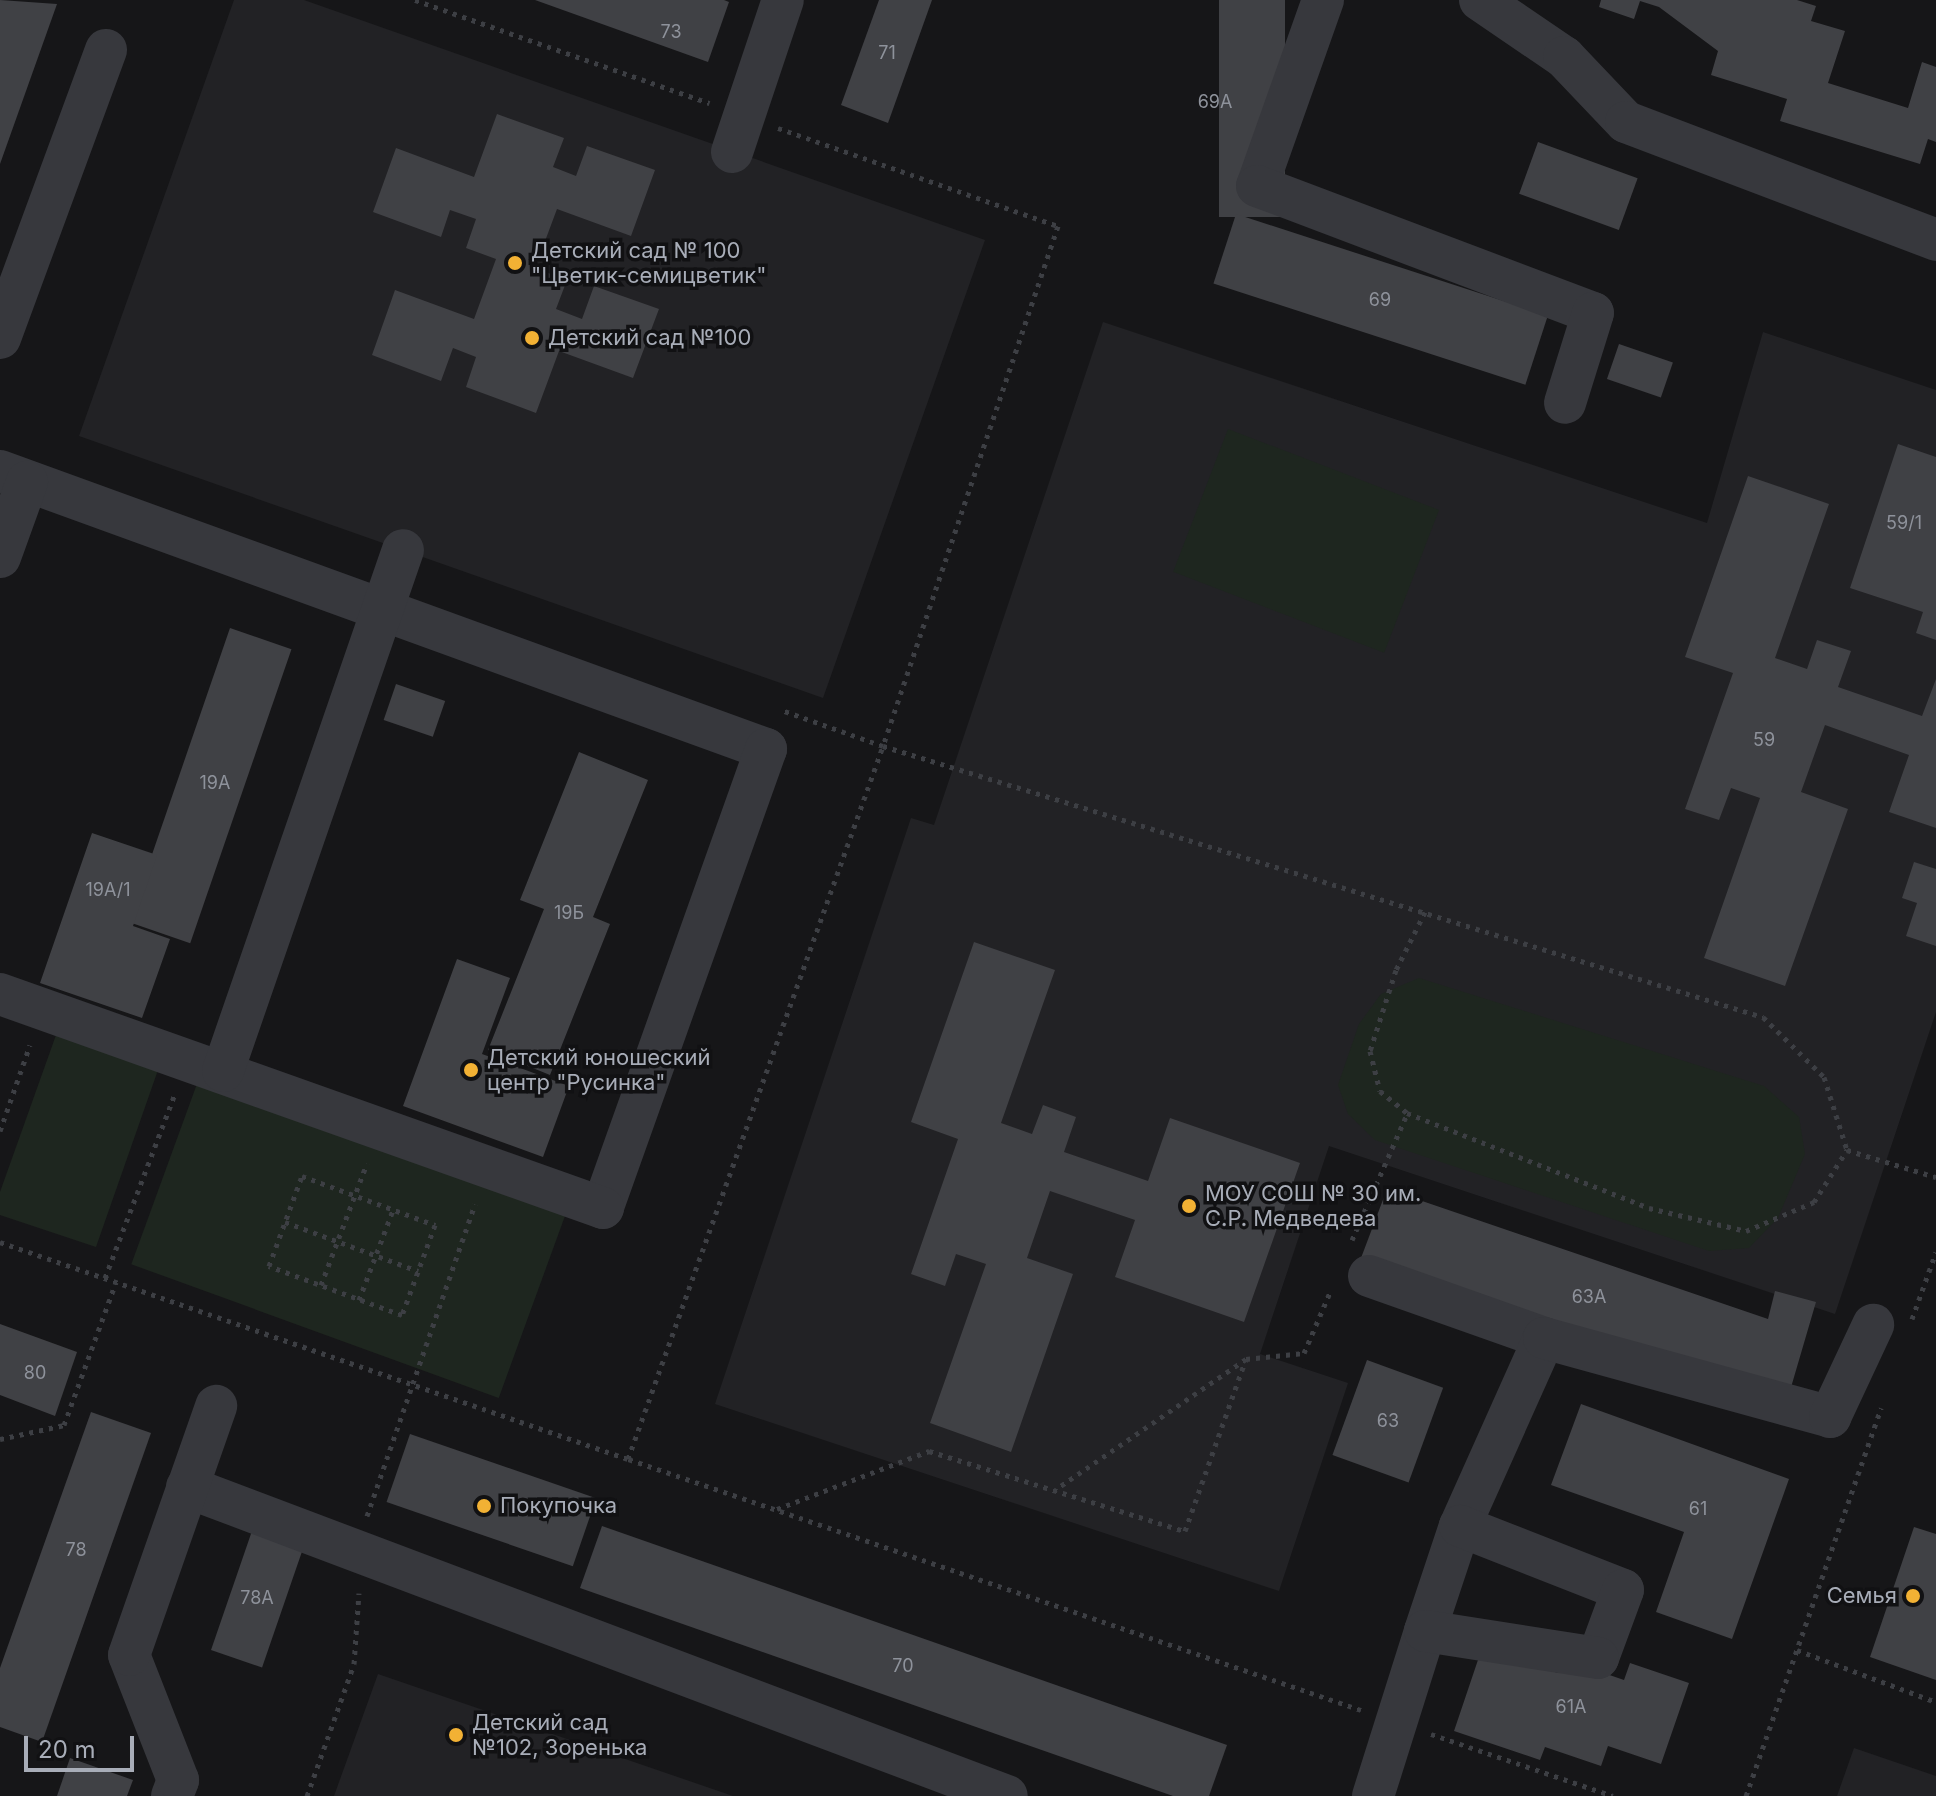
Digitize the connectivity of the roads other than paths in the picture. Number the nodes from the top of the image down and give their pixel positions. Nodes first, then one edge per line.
1 (783, 0) edge
2 (1323, 0) edge
3 (1480, 0) edge
4 (106, 50) dead end
5 (738, 134) road end
6 (1936, 240) edge
7 (0, 338) edge
8 (1565, 403) dead end
9 (14, 476) edge
10 (403, 550) dead end
11 (0, 557) edge
12 (383, 612) junction
13 (0, 994) edge
14 (205, 1065) junction
15 (1369, 1276) dead end
16 (1892, 1325) road end
17 (1544, 1338) junction
18 (216, 1406) dead end
19 (187, 1487) junction
20 (1460, 1526) junction
21 (1425, 1631) junction
22 (172, 1796) edge
23 (1007, 1796) edge
24 (1373, 1796) edge

1 - 5 lane
2 - 8 lane
3 - 6 lane
4 - 7 lane
9 - 11 lane
9 - 12 lane
10 - 12 lane
12 - 14 lane
12 - 14 lane
13 - 14 lane
15 - 17 lane
16 - 17 lane
17 - 20 lane
18 - 19 lane
19 - 22 lane
19 - 23 lane
20 - 21 lane
20 - 21 lane
21 - 24 lane

